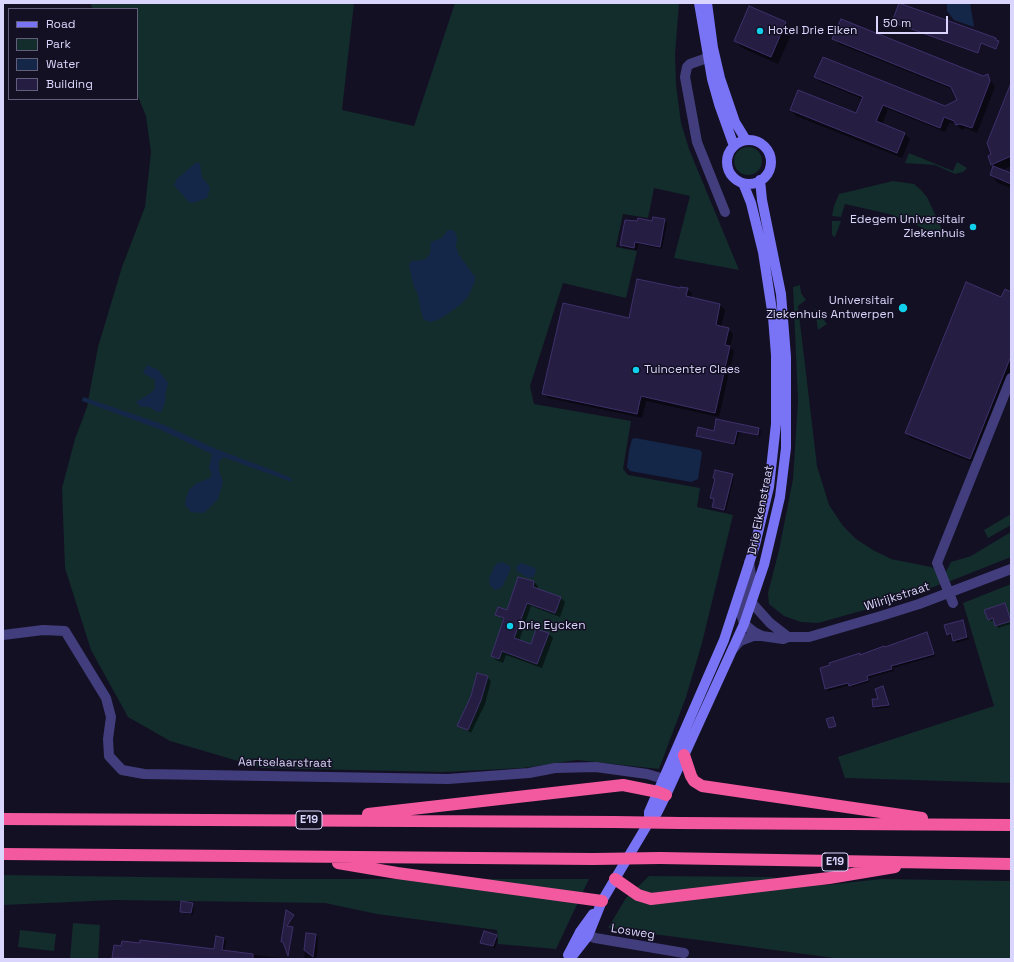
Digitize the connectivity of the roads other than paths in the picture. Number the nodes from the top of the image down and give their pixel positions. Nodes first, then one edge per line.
1 (699, 3) edge
2 (707, 3) edge
3 (707, 58) junction
4 (746, 140) junction
5 (734, 146) junction
6 (760, 180) junction
7 (743, 183) junction
8 (725, 212) dead end
9 (1011, 378) edge
10 (787, 392) junction
11 (777, 397) junction
12 (749, 562) junction
13 (1011, 569) edge
14 (949, 593) junction
15 (752, 603) junction
16 (953, 603) dead end
17 (744, 624) junction
18 (3, 635) edge
19 (762, 636) junction
20 (788, 637) junction
21 (732, 651) junction
22 (684, 755) junction
23 (664, 779) junction
24 (662, 794) junction
25 (3, 819) edge
26 (316, 820) junction
27 (954, 824) junction
28 (1011, 826) edge
29 (3, 854) edge
30 (303, 857) junction
31 (915, 863) junction
32 (1011, 864) edge
33 (615, 879) junction
34 (602, 901) junction
35 (584, 934) junction
36 (684, 953) dead end
37 (567, 959) edge
38 (570, 959) edge

1 - 3 street
2 - 4 street
3 - 5 street
3 - 8 street
4 - 5 street
4 - 6 street
5 - 7 street
6 - 7 street
6 - 10 street, Drie Eikenstraat
7 - 11 street, Drie Eikenstraat
9 - 14 street
10 - 11 street
10 - 15 street, Drie Eikenstraat
11 - 12 street, Drie Eikenstraat
12 - 17 street
12 - 23 street, Drie Eikenstraat
13 - 14 street, Wilrijkstraat
14 - 16 street
14 - 20 street, Wilrijkstraat
15 - 17 street, Drie Eikenstraat
15 - 20 street
17 - 19 street, Wilrijkstraat
17 - 21 street, Drie Eikenstraat
18 - 23 street, Aartselaarstraat
19 - 20 street, Wilrijkstraat
19 - 21 street, Wilrijkstraat
21 - 22 street, Drie Eikenstraat
22 - 24 street, Drie Eikenstraat
22 - 27 highway
23 - 24 street, Drie Eikenstraat
24 - 26 highway
24 - 33 street, Drie Eikenstraat
25 - 26 highway, E19
26 - 27 highway, E19, bridge
27 - 28 highway, E19
29 - 30 highway, E19
30 - 31 highway, E19, bridge
30 - 34 highway
31 - 32 highway, E19
31 - 33 highway
33 - 34 street, Drie Eikenstraat
34 - 35 street, Drie Eikenstraat
35 - 36 street, Losweg
35 - 37 street, Drie Eikenstraat
35 - 38 street, Drie Eikenstraat

